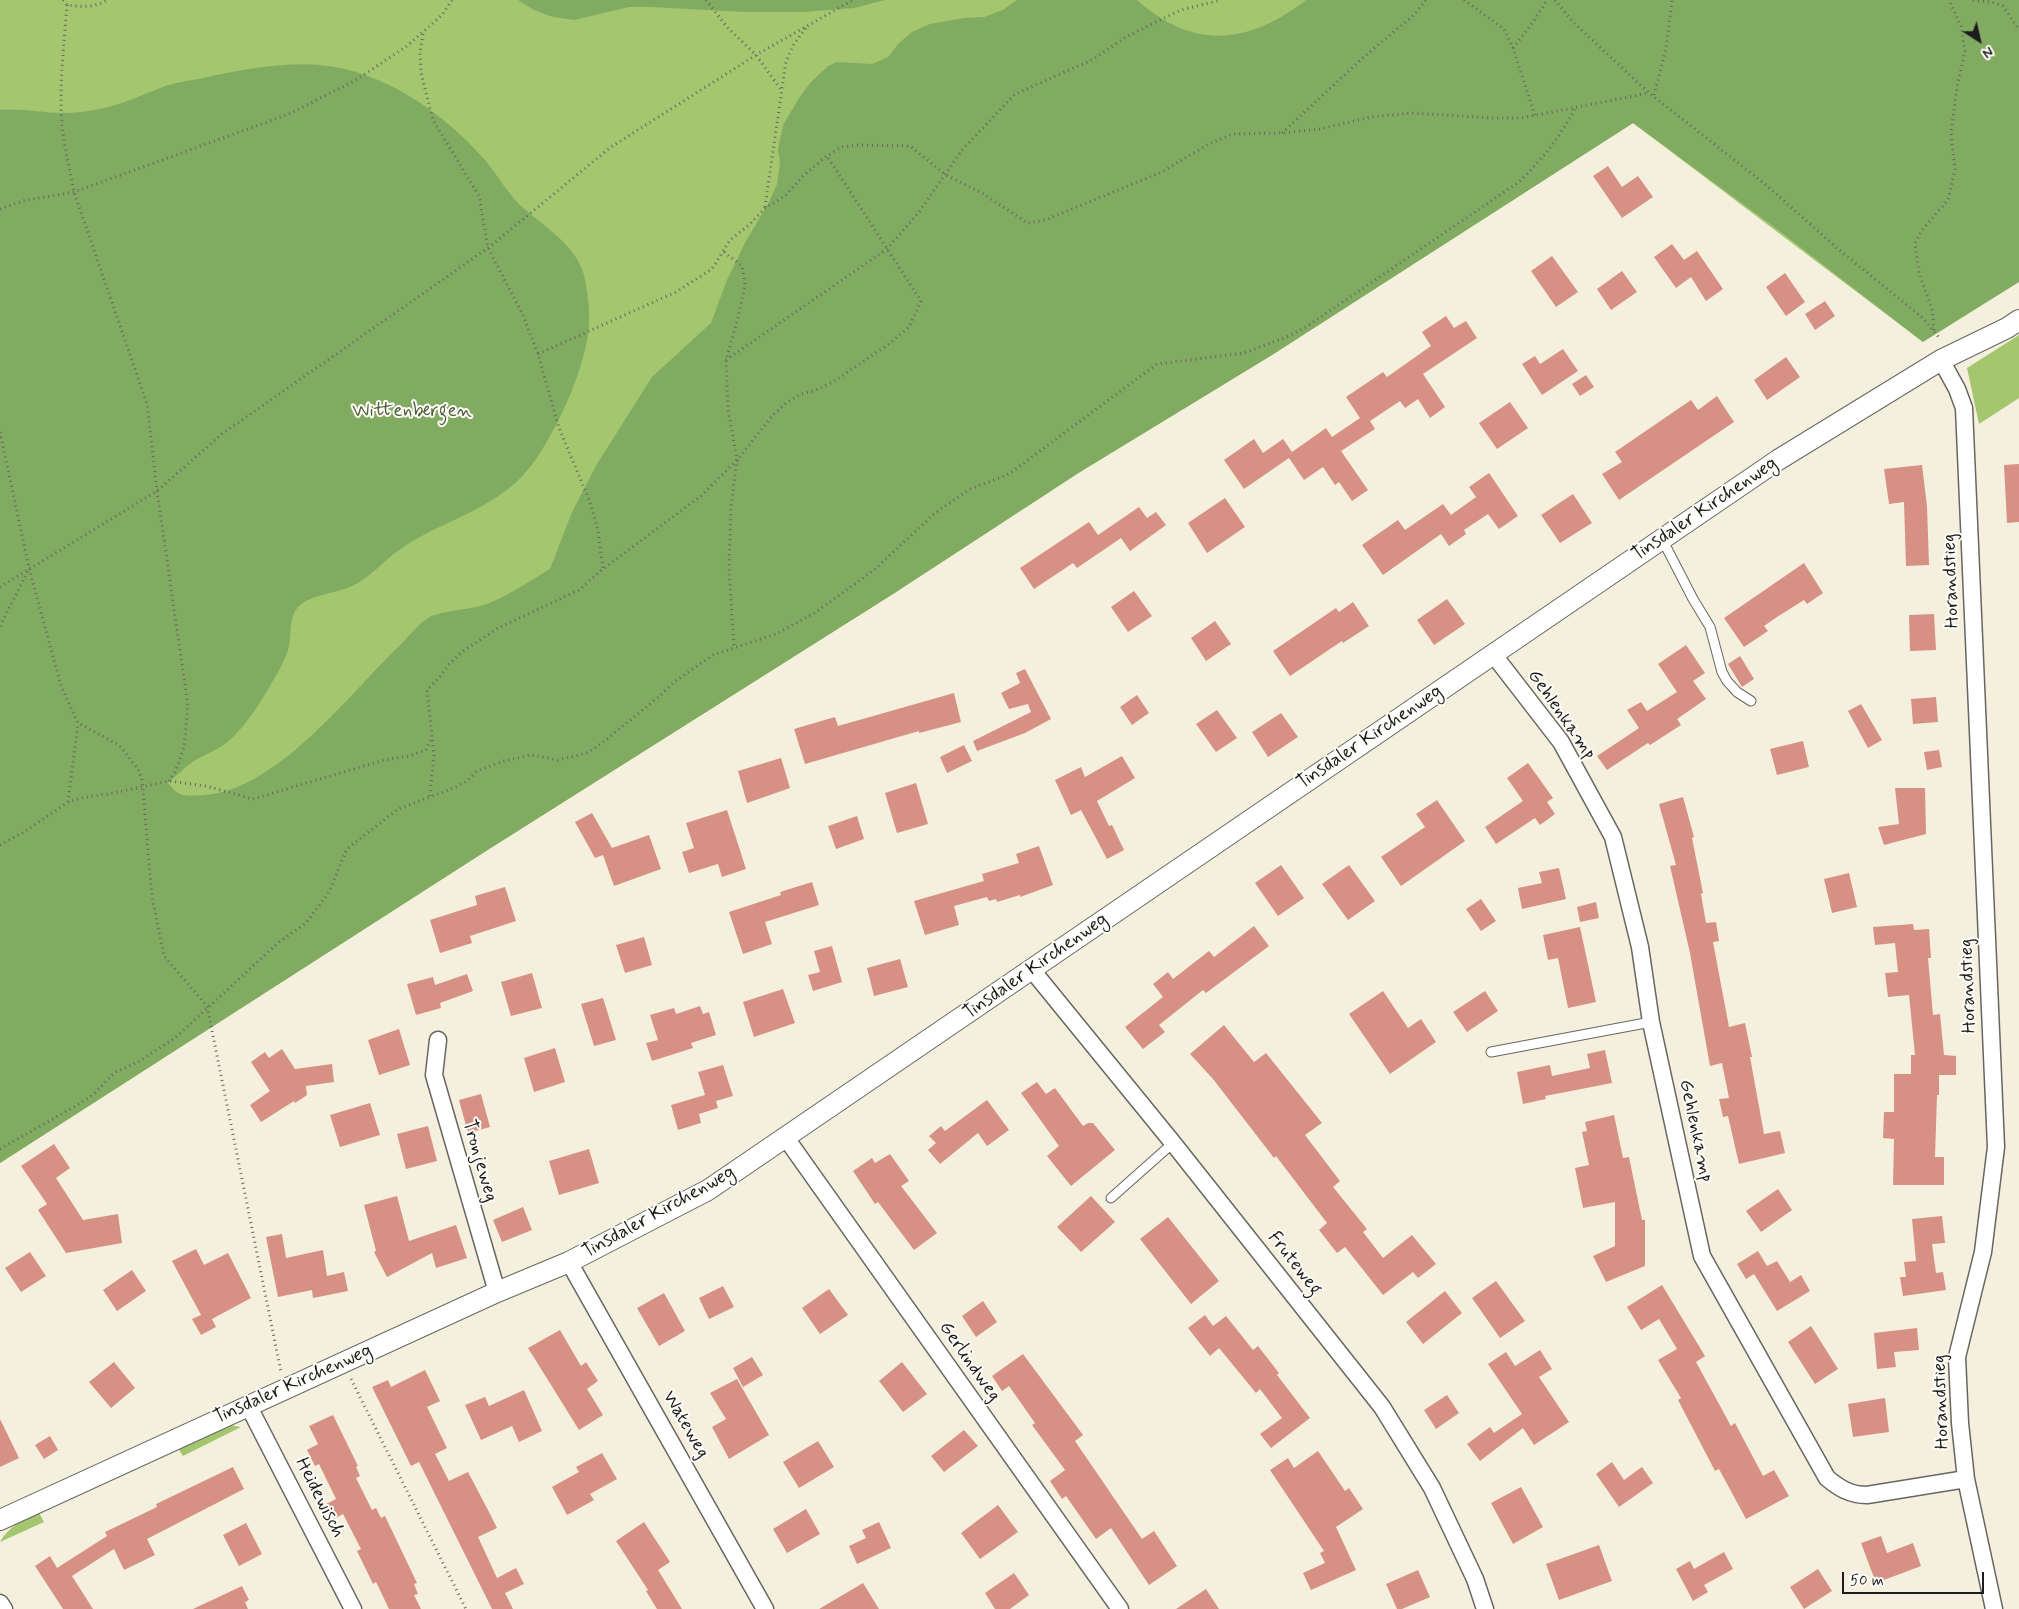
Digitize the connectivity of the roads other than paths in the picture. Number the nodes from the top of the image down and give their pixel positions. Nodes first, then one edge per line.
1 (2019, 320) edge
2 (1945, 358) junction
3 (1662, 539) junction
4 (1493, 654) junction
5 (1751, 701) dead end
6 (1032, 970) junction
7 (1651, 1022) junction
8 (438, 1040) dead end
9 (1491, 1052) dead end
10 (786, 1138) junction
11 (1173, 1143) junction
12 (1111, 1198) dead end
13 (569, 1262) junction
14 (497, 1292) junction
15 (248, 1406) junction
16 (1966, 1479) junction
17 (0, 1520) edge
18 (0, 1603) edge
19 (4, 1609) edge
20 (353, 1609) edge
21 (765, 1609) edge
22 (1120, 1609) edge
23 (1485, 1609) edge
24 (1994, 1609) edge

1 - 2 street, Tinsdaler Kirchenweg
2 - 3 street, Tinsdaler Kirchenweg
2 - 16 street, Horandstieg
3 - 4 street, Tinsdaler Kirchenweg
3 - 5 lane
4 - 6 street, Tinsdaler Kirchenweg
4 - 7 street, Gehlenkamp
6 - 10 street, Tinsdaler Kirchenweg
6 - 11 street, Fruteweg
7 - 9 lane
7 - 16 street, Gehlenkamp
8 - 14 street, Tronjeweg
10 - 13 street, Tinsdaler Kirchenweg
10 - 22 street, Gerlindweg
11 - 12 lane
11 - 23 street, Fruteweg
13 - 14 street, Tinsdaler Kirchenweg
13 - 21 street, Wateweg
14 - 15 street, Tinsdaler Kirchenweg
15 - 17 street, Tinsdaler Kirchenweg
15 - 20 street, Heidewisch
16 - 24 street, Horandstieg
18 - 19 street

